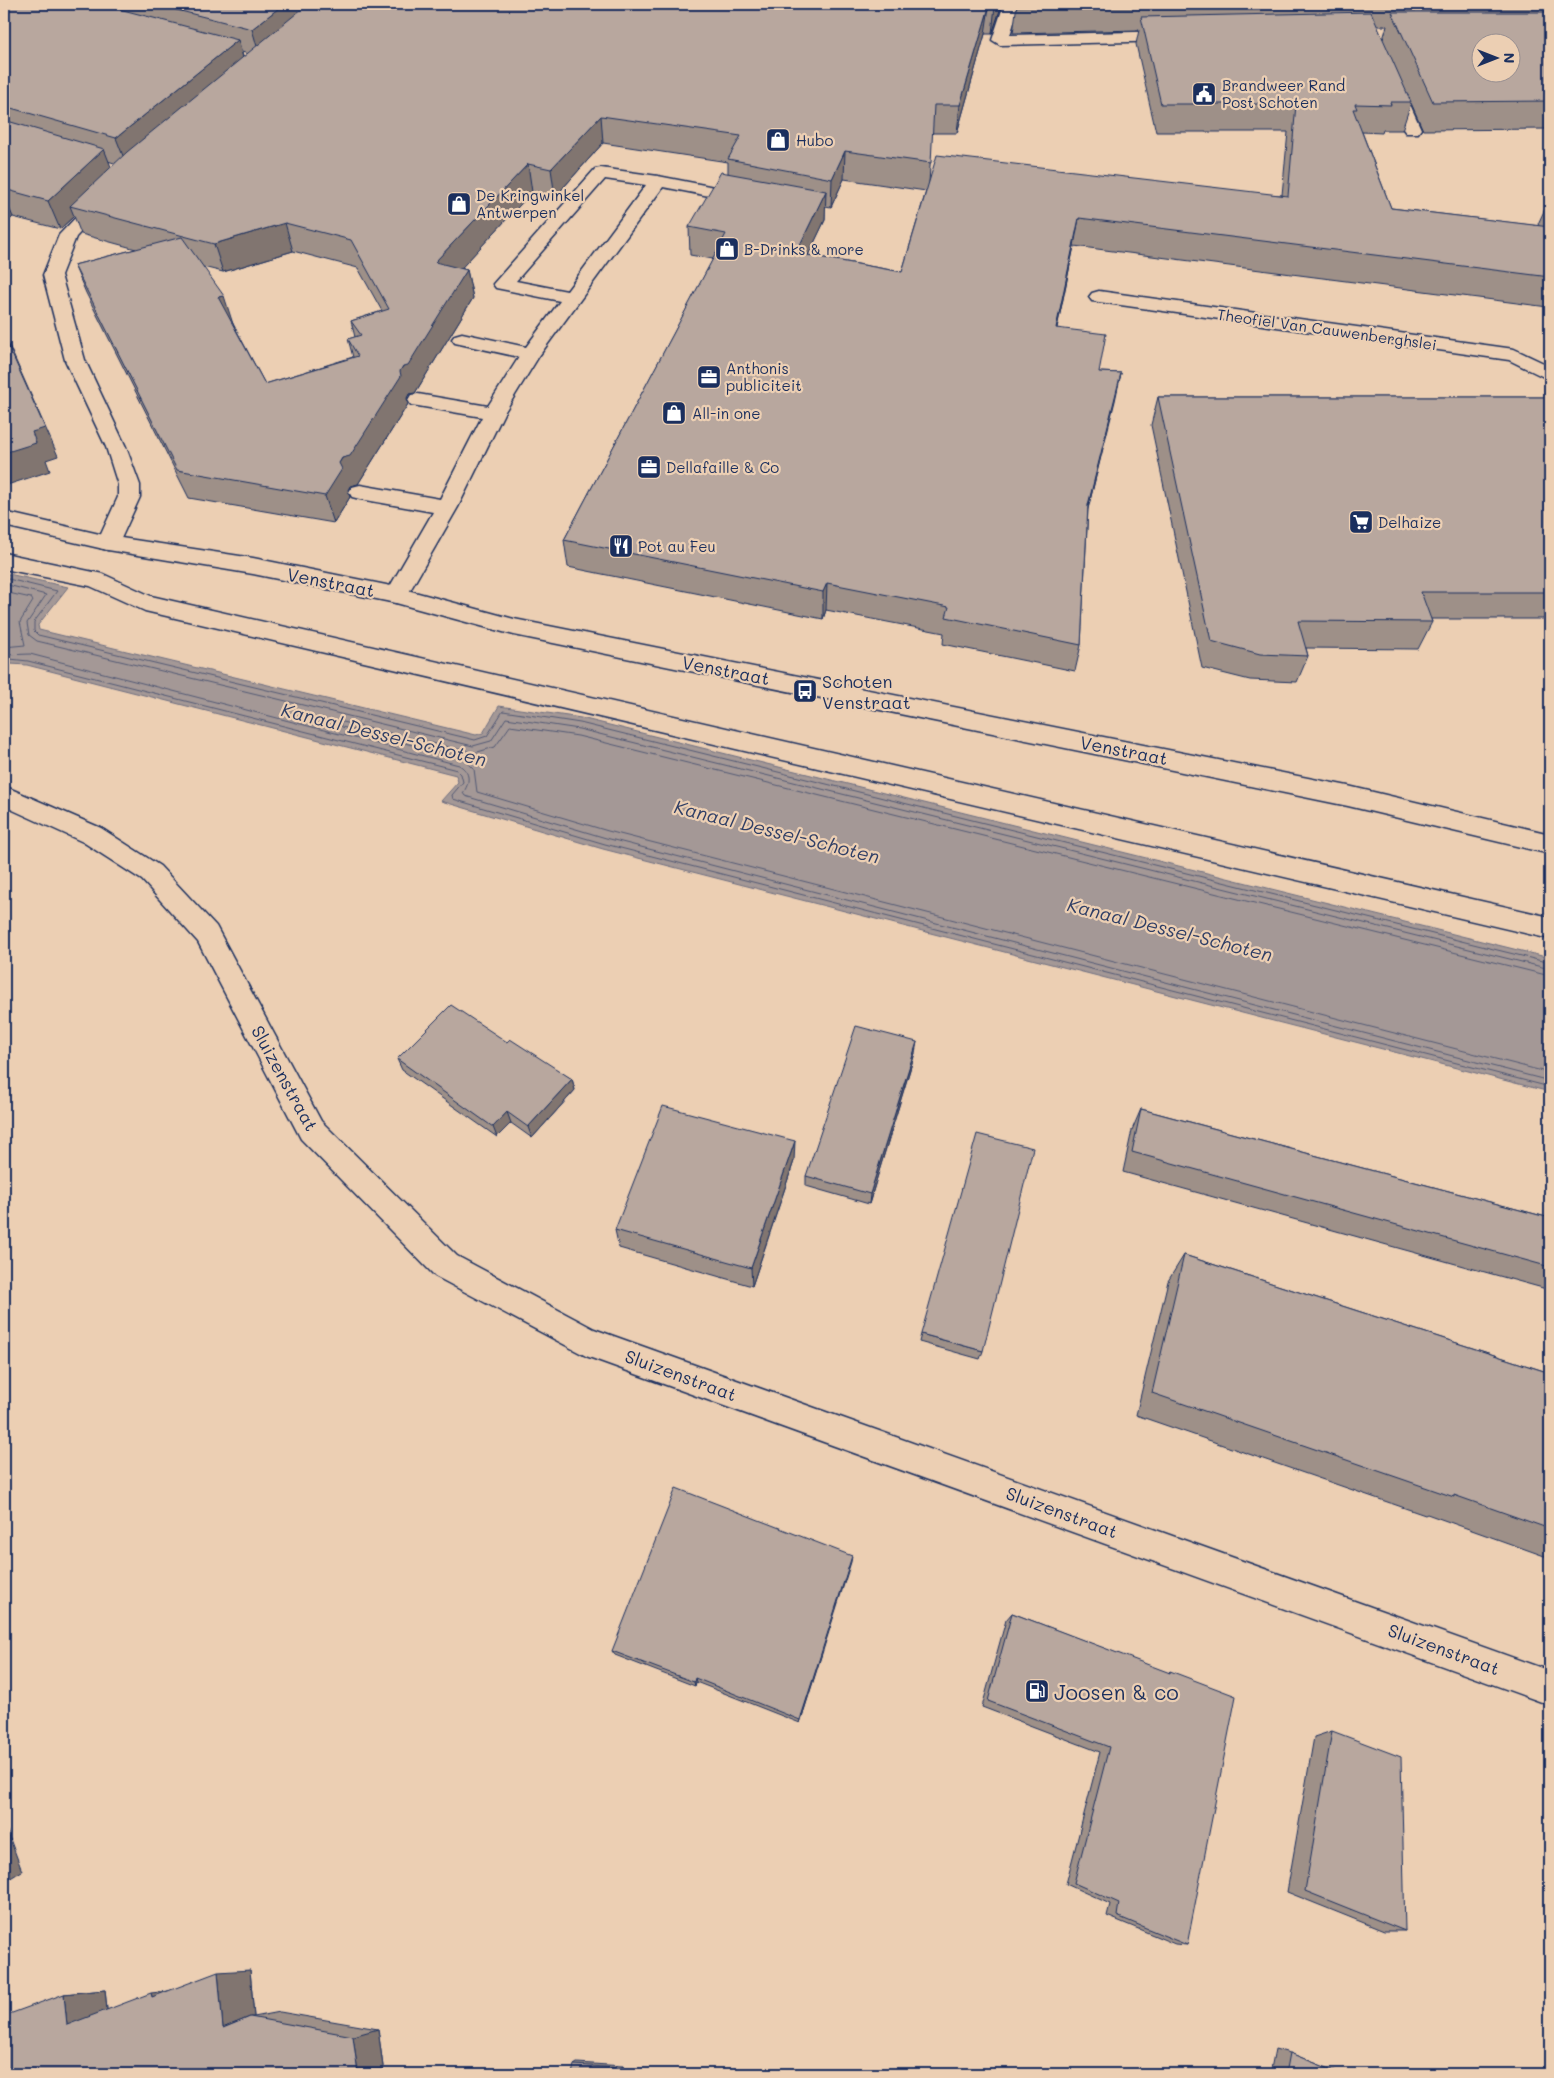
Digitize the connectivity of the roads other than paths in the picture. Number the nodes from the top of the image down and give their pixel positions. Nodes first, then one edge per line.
1 (1012, 4) edge
2 (1188, 36) edge
3 (1385, 68) edge
4 (1412, 129) edge
5 (658, 181) junction
6 (116, 188) edge
7 (762, 201) edge
8 (1099, 297) dead end
9 (574, 298) junction
10 (462, 339) dead end
11 (531, 354) junction
12 (1550, 374) edge
13 (418, 400) dead end
14 (494, 413) junction
15 (360, 492) dead end
16 (448, 507) junction
17 (4, 519) edge
18 (108, 543) junction
19 (4, 560) edge
20 (396, 595) junction
21 (4, 795) edge
22 (1550, 844) edge
23 (1550, 928) edge
24 (1550, 1688) edge

1 - 2 street
3 - 4 street
5 - 7 street
5 - 9 street
5 - 9 street
6 - 18 street
8 - 12 street, Theofiel Van Cauwenberghslei
9 - 11 street
10 - 11 street
11 - 14 street
13 - 14 street
14 - 16 street
15 - 16 street
16 - 20 street
17 - 18 street, Venstraat
18 - 20 street, Venstraat
19 - 23 street
20 - 22 street, Venstraat
21 - 24 street, Sluizenstraat

